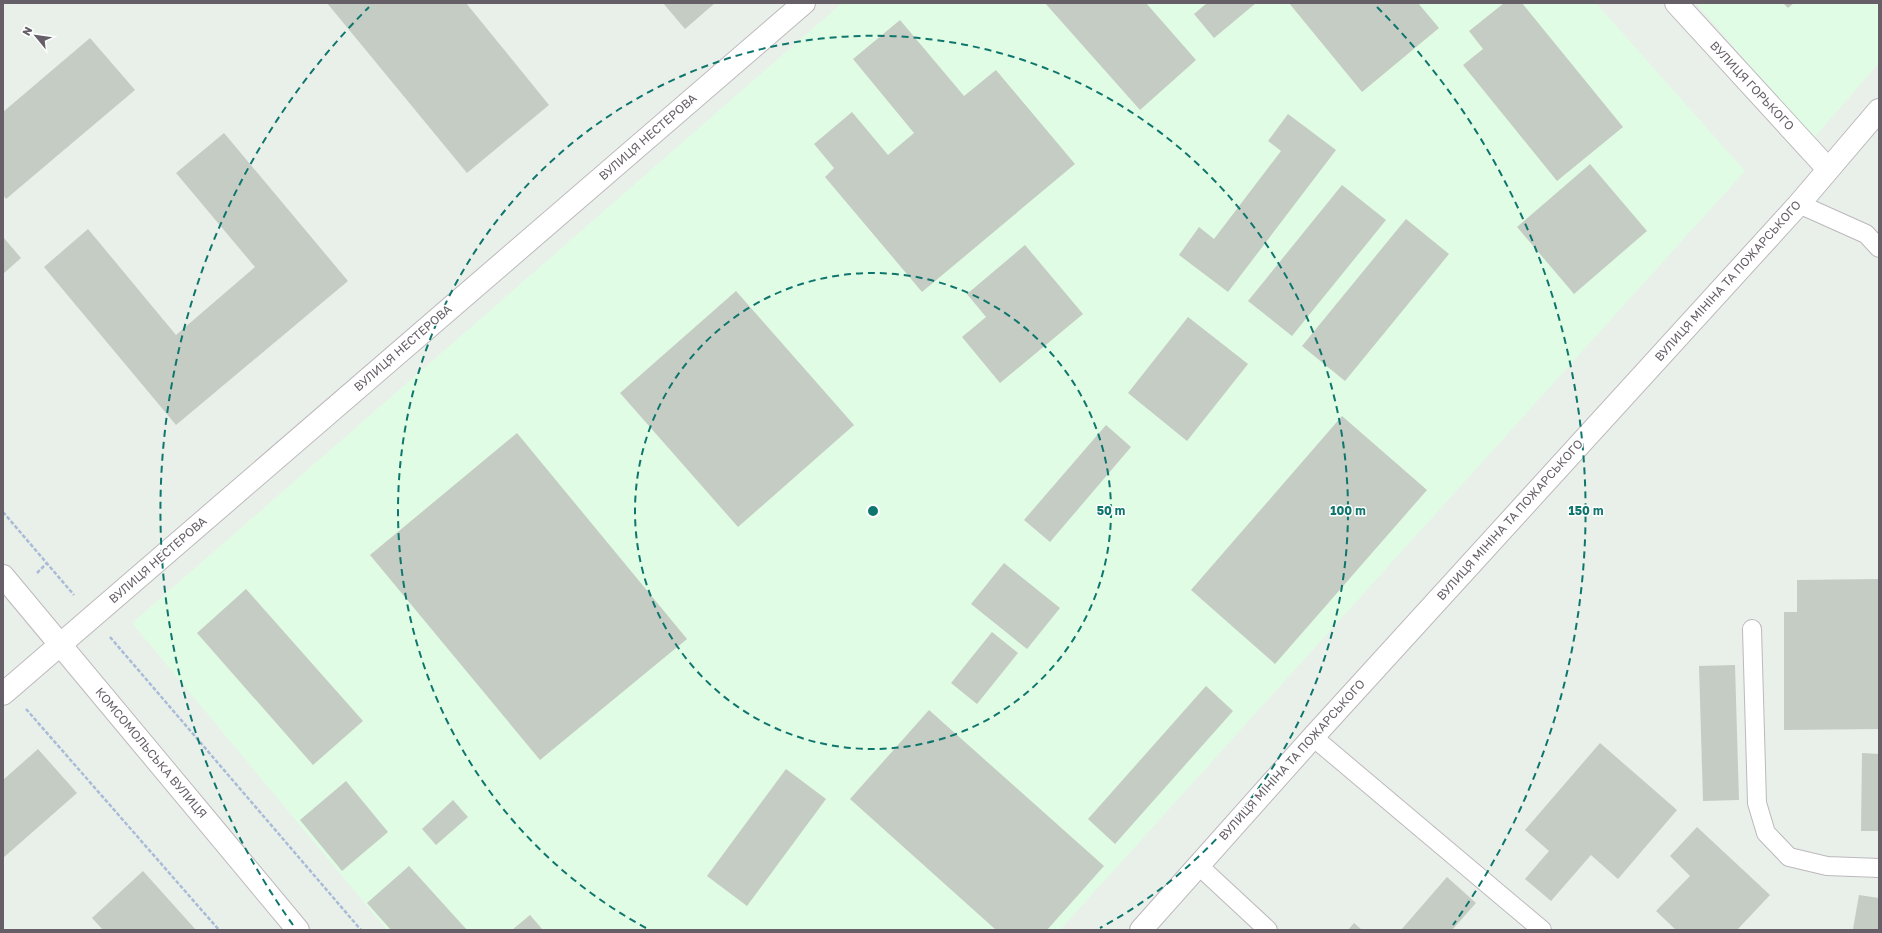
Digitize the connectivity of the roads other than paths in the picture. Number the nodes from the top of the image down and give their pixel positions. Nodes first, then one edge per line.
1 (804, 3) edge
2 (1676, 3) edge
3 (1879, 110) edge
4 (1828, 169) junction
5 (1799, 204) junction
6 (1879, 248) edge
7 (3, 576) edge
8 (1752, 629) dead end
9 (61, 644) junction
10 (6, 692) edge
11 (1313, 737) junction
12 (1198, 865) junction
13 (1879, 868) edge
14 (298, 930) edge
15 (1141, 930) edge
16 (1268, 930) edge
17 (1542, 930) edge

1 - 9 street, ВУЛИЦЯ НЕСТЕРОВА
2 - 4 street, ВУЛИЦЯ ГОРЬКОГО
3 - 4 street, ВУЛИЦЯ МІНІНА ТА ПОЖАРСЬКОГО
4 - 5 street, ВУЛИЦЯ МІНІНА ТА ПОЖАРСЬКОГО
5 - 6 lane
5 - 11 street, ВУЛИЦЯ МІНІНА ТА ПОЖАРСЬКОГО
7 - 9 street, КОМСОМОЛЬСЬКА ВУЛИЦЯ
8 - 13 lane
9 - 10 street, ВУЛИЦЯ НЕСТЕРОВА
9 - 14 street, КОМСОМОЛЬСЬКА ВУЛИЦЯ
11 - 12 street, ВУЛИЦЯ МІНІНА ТА ПОЖАРСЬКОГО
11 - 17 lane
12 - 15 street, ВУЛИЦЯ МІНІНА ТА ПОЖАРСЬКОГО
12 - 16 lane

